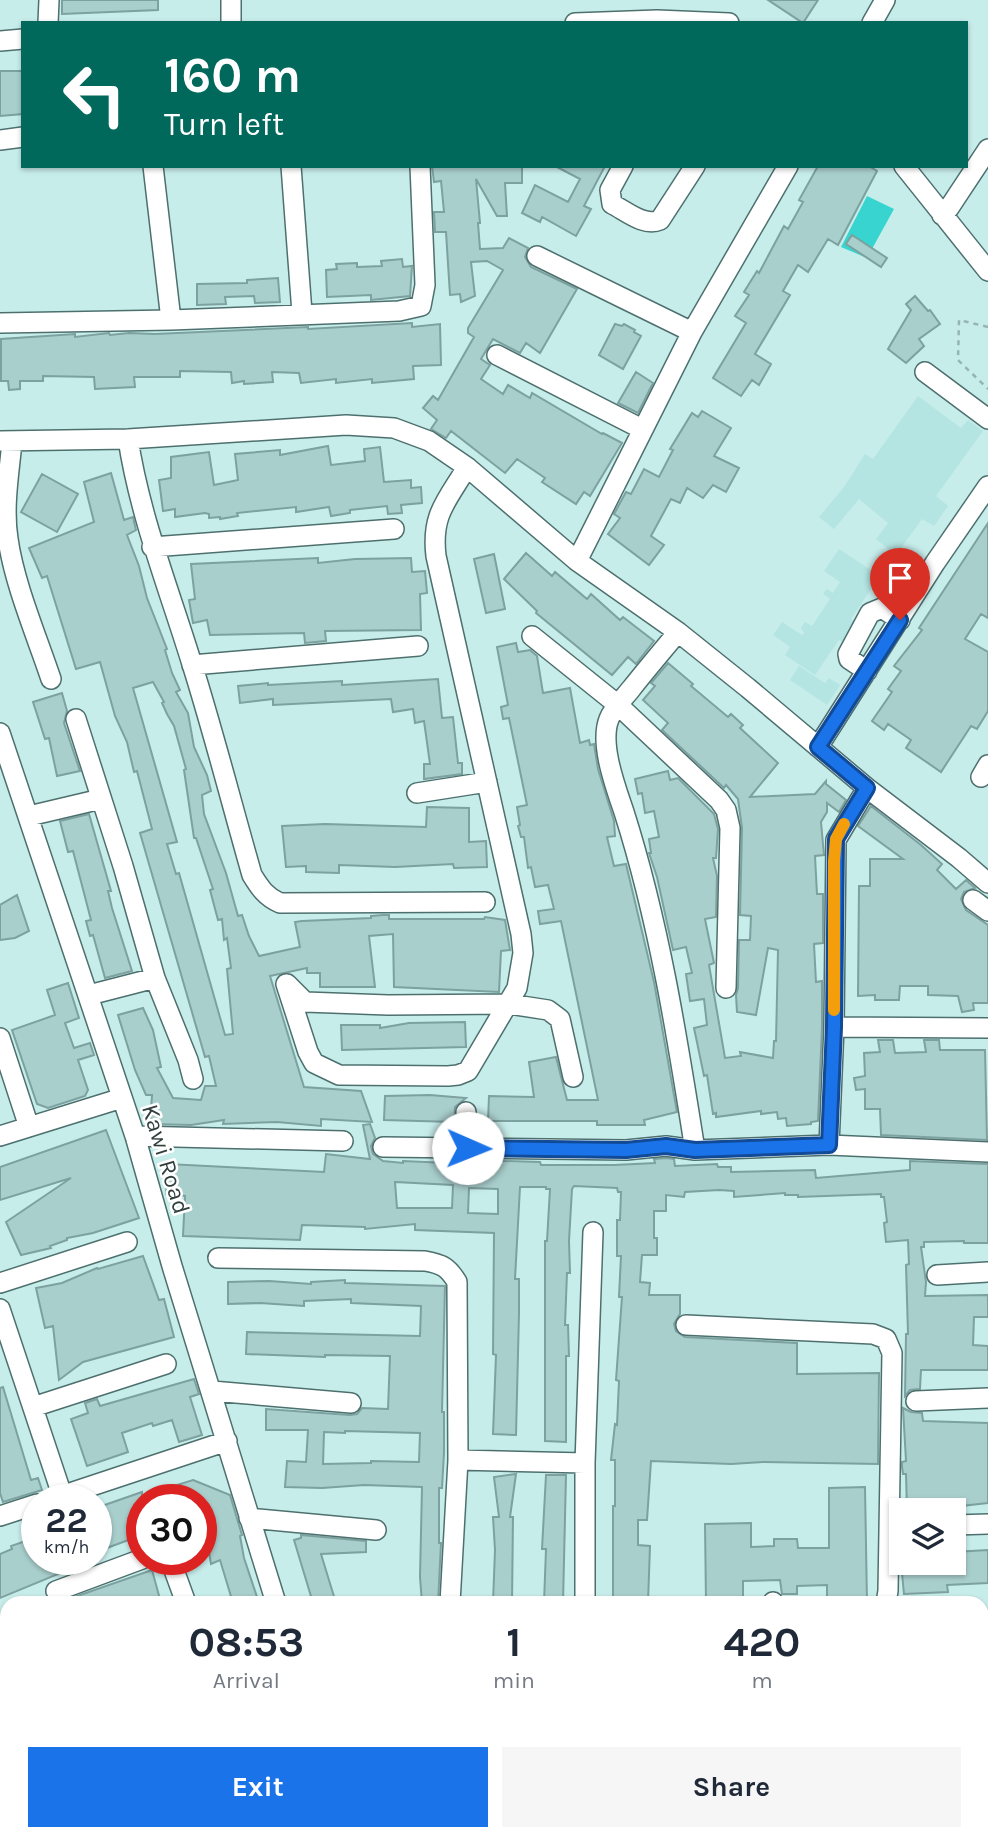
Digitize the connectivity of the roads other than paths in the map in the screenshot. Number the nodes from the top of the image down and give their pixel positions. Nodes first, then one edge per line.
1 (49, 0) edge
2 (231, 0) edge
3 (885, 0) edge
4 (48, 21) edge
5 (231, 21) edge
6 (873, 21) edge
7 (21, 39) edge
8 (0, 41) edge
9 (21, 137) edge
10 (0, 140) edge
11 (988, 149) edge
12 (153, 168) edge
13 (291, 168) edge
14 (420, 168) edge
15 (622, 168) edge
16 (694, 168) edge
17 (788, 168) edge
18 (906, 168) edge
19 (942, 215) junction
20 (537, 256) dead end
21 (988, 271) edge
22 (302, 313) junction
23 (171, 320) junction
24 (0, 323) edge
25 (692, 332) junction
26 (497, 355) dead end
27 (925, 372) dead end
28 (988, 419) edge
29 (642, 429) junction
30 (128, 439) junction
31 (6, 442) edge
32 (467, 467) junction
33 (988, 486) edge
34 (394, 529) dead end
35 (152, 547) junction
36 (578, 562) junction
37 (900, 620) junction
38 (678, 632) junction
39 (532, 636) dead end
40 (418, 646) dead end
41 (192, 665) junction
42 (867, 671) junction
43 (51, 679) dead end
44 (618, 705) junction
45 (76, 719) dead end
46 (0, 733) edge
47 (818, 747) junction
48 (487, 782) junction
49 (867, 788) junction
50 (417, 793) dead end
51 (101, 799) junction
52 (29, 816) junction
53 (988, 883) edge
54 (485, 902) dead end
55 (156, 978) junction
56 (726, 988) dead end
57 (89, 995) junction
58 (509, 1004) junction
59 (834, 1027) junction
60 (988, 1028) edge
61 (0, 1038) edge
62 (573, 1077) dead end
63 (193, 1079) dead end
64 (122, 1098) junction
65 (466, 1112) dead end
66 (29, 1128) junction
67 (0, 1136) edge
68 (135, 1136) junction
69 (343, 1141) dead end
70 (829, 1145) junction
71 (383, 1147) dead end
72 (468, 1148) junction
73 (695, 1150) junction
74 (988, 1152) edge
75 (593, 1232) dead end
76 (127, 1242) dead end
77 (218, 1258) dead end
78 (988, 1272) edge
79 (937, 1275) dead end
80 (0, 1283) edge
81 (0, 1309) edge
82 (686, 1325) dead end
83 (166, 1364) dead end
84 (212, 1391) junction
85 (988, 1398) edge
86 (916, 1401) dead end
87 (351, 1403) dead end
88 (33, 1407) junction
89 (227, 1441) junction
90 (458, 1460) junction
91 (585, 1463) junction
92 (52, 1484) edge
93 (98, 1484) edge
94 (21, 1509) edge
95 (0, 1516) edge
96 (248, 1518) junction
97 (988, 1524) edge
98 (966, 1525) edge
99 (376, 1530) dead end
100 (126, 1565) edge
101 (176, 1575) edge
102 (56, 1591) dead end
103 (183, 1596) edge
104 (273, 1596) edge
105 (450, 1596) edge
106 (585, 1596) edge
107 (887, 1596) edge

1 - 4 street
2 - 5 street
3 - 6 street
7 - 8 street
9 - 10 street
11 - 19 street
12 - 23 street
13 - 22 street
14 - 22 street
15 - 16 street
17 - 25 street
18 - 19 street
19 - 21 street
20 - 25 street
22 - 23 street
23 - 24 street
25 - 29 street
26 - 29 street
27 - 28 street
29 - 36 street
30 - 31 street
30 - 32 street
30 - 35 street
31 - 43 street
32 - 36 street
32 - 48 street
33 - 37 street
34 - 35 street
35 - 41 street
36 - 38 street
37 - 42 street
37 - 42 street
38 - 44 street
38 - 47 street
39 - 44 street
40 - 41 street
41 - 54 street
42 - 47 street
44 - 56 street
44 - 73 street
45 - 51 street
46 - 52 street, Kawi Road
47 - 49 street
48 - 50 street
48 - 58 street
49 - 53 street
49 - 59 street
51 - 52 street
51 - 55 street
52 - 57 street, Kawi Road
55 - 57 street
55 - 63 street
57 - 64 street, Kawi Road
58 - 58 street
58 - 62 street
59 - 60 street
59 - 70 street
61 - 66 street
64 - 66 street
64 - 68 street, Kawi Road
65 - 72 street
66 - 67 street
68 - 69 street
68 - 84 street, Kawi Road
70 - 73 street
70 - 74 street
71 - 72 street
72 - 73 street
75 - 91 street
76 - 80 street
77 - 90 street
78 - 79 street
81 - 88 street
82 - 107 street
83 - 88 street
84 - 87 street
84 - 89 street, Kawi Road
85 - 86 street
88 - 92 street
89 - 93 street
89 - 96 street, Kawi Road
90 - 91 street
90 - 105 street
91 - 106 street
94 - 95 street
96 - 99 street
96 - 104 street, Kawi Road
97 - 98 street
100 - 102 street
101 - 103 street

